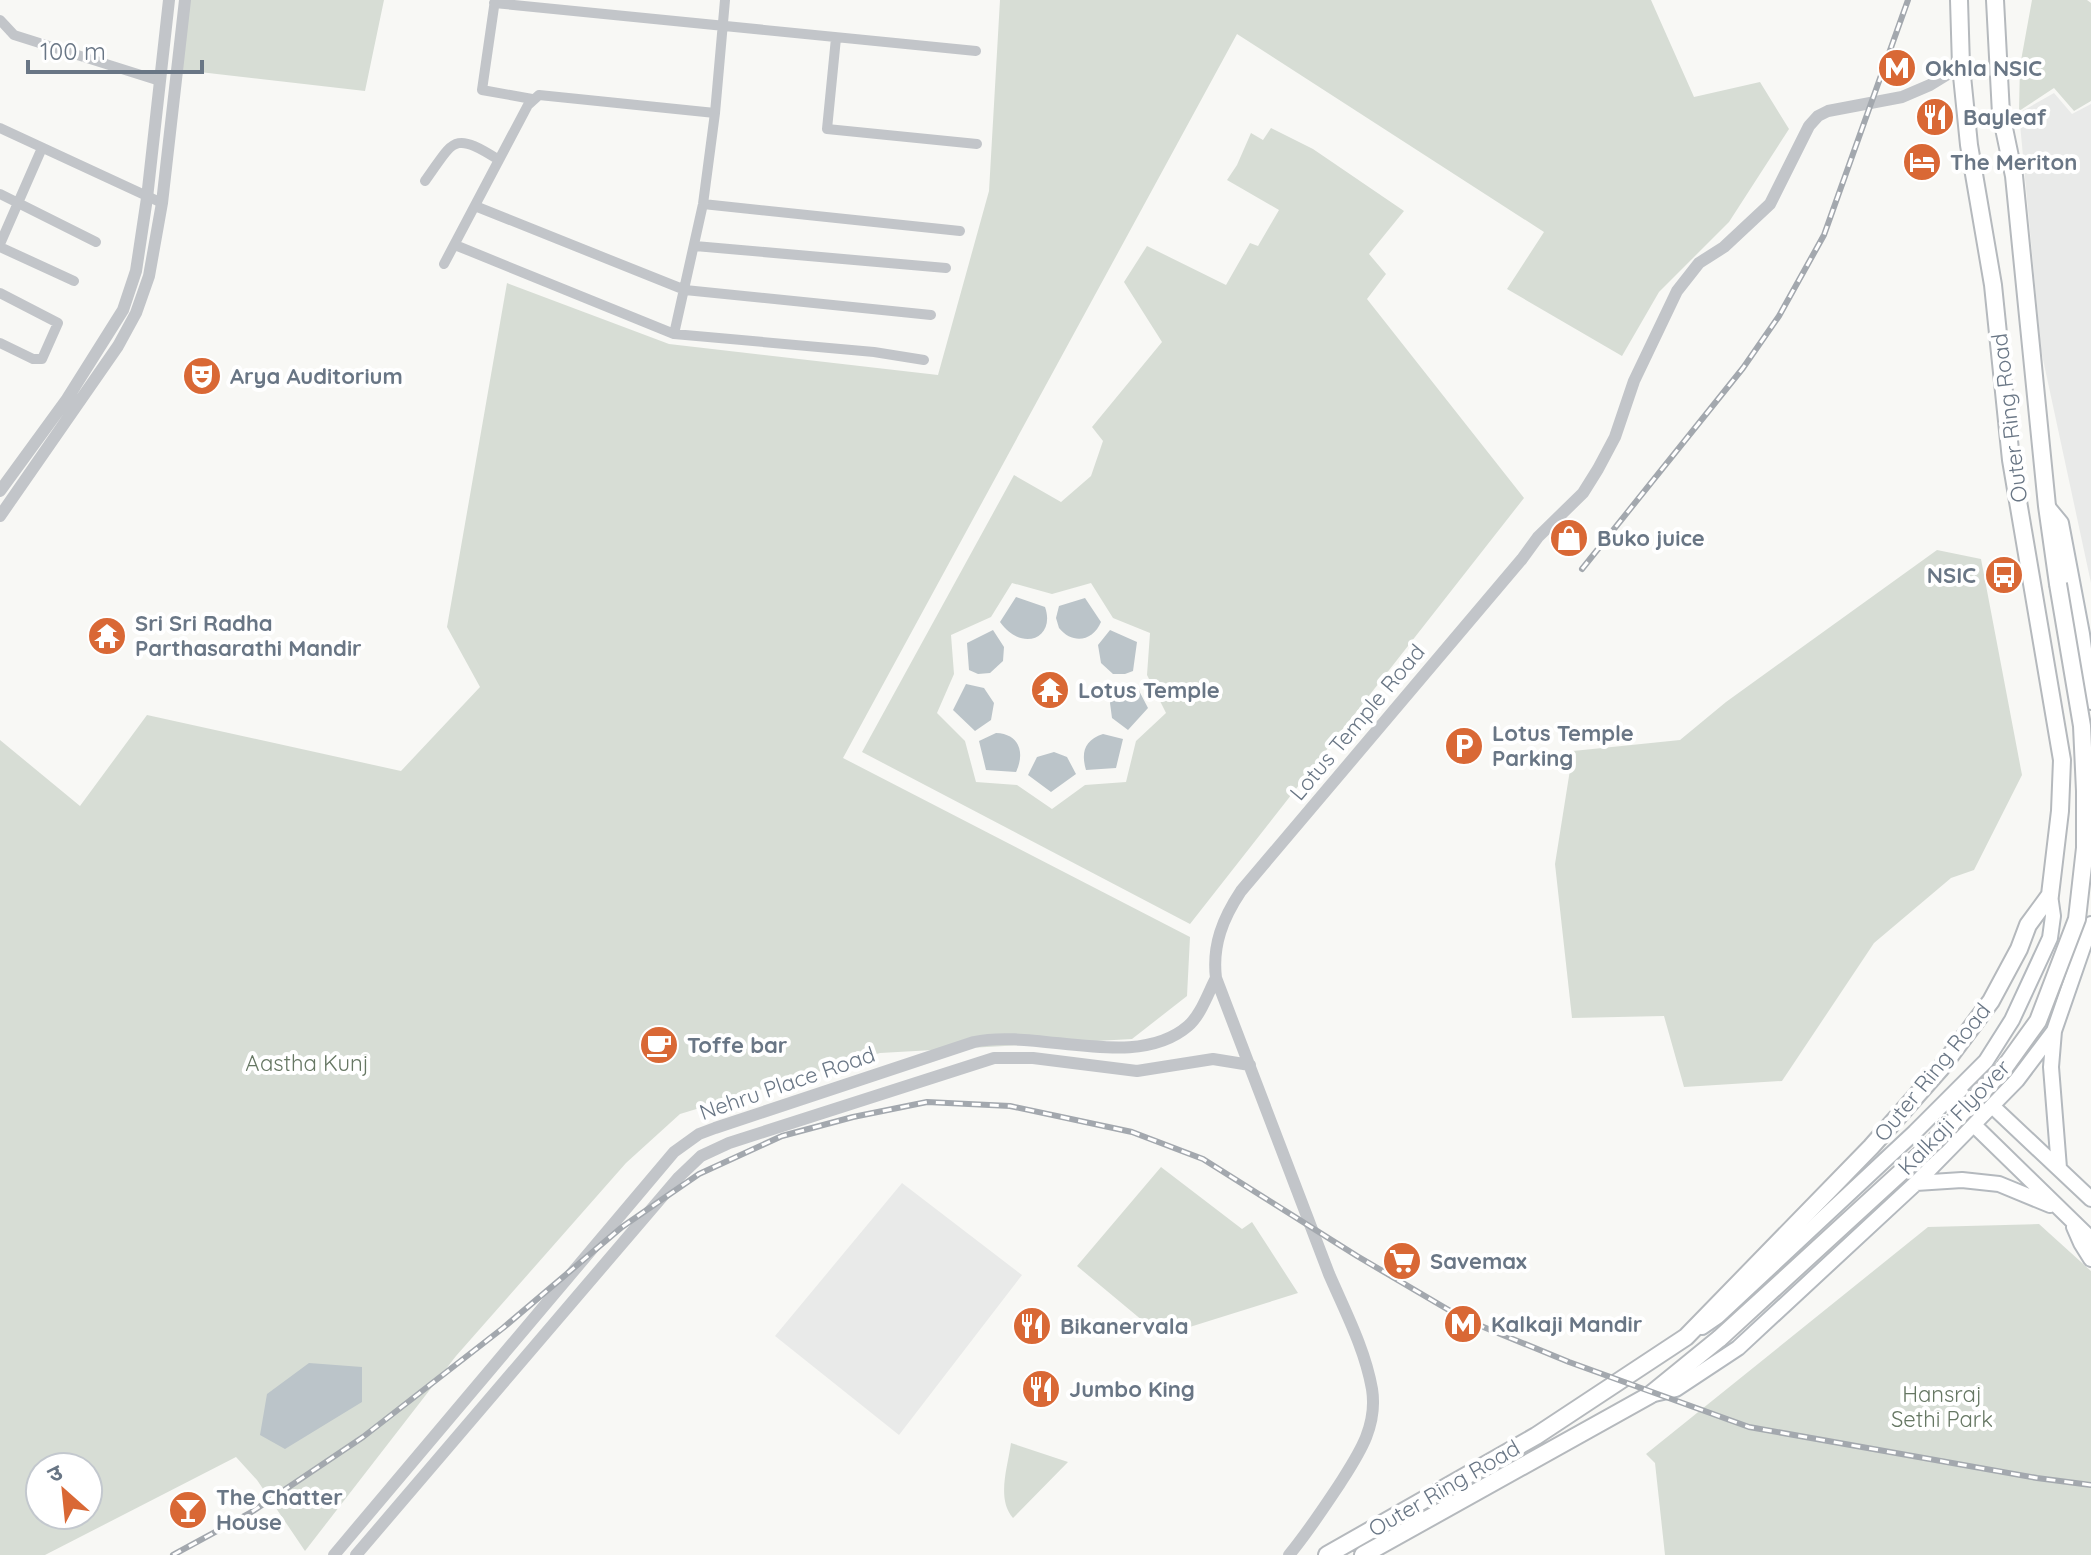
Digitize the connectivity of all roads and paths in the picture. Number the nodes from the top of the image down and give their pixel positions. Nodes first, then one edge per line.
1 (169, 0) edge
2 (185, 0) edge
3 (725, 0) edge
4 (1959, 0) edge
5 (1995, 0) edge
6 (494, 1) edge
7 (0, 20) edge
8 (722, 25) junction
9 (836, 38) junction
10 (976, 51) dead end
11 (1961, 66) junction
12 (160, 81) junction
13 (532, 99) junction
14 (715, 113) junction
15 (0, 128) edge
16 (977, 144) dead end
17 (42, 148) junction
18 (499, 160) junction
19 (425, 181) dead end
20 (0, 194) edge
21 (147, 198) junction
22 (18, 203) junction
23 (162, 203) junction
24 (703, 204) junction
25 (475, 206) junction
26 (960, 231) dead end
27 (96, 242) dead end
28 (0, 245) edge
29 (455, 245) junction
30 (695, 246) junction
31 (444, 264) dead end
32 (946, 268) dead end
33 (74, 281) dead end
34 (685, 290) junction
35 (0, 293) edge
36 (931, 315) dead end
37 (674, 334) junction
38 (0, 343) edge
39 (924, 360) dead end
40 (4, 494) edge
41 (2047, 506) junction
42 (0, 516) edge
43 (2091, 702) edge
44 (2050, 895) junction
45 (2091, 924) edge
46 (1216, 978) junction
47 (2025, 993) junction
48 (2063, 1010) junction
49 (2054, 1031) junction
50 (1250, 1065) junction
51 (1959, 1088) junction
52 (1994, 1105) junction
53 (1974, 1125) junction
54 (2059, 1168) junction
55 (1916, 1183) junction
56 (2088, 1194) edge
57 (1843, 1197) junction
58 (2058, 1208) junction
59 (2072, 1222) junction
60 (1862, 1233) junction
61 (2091, 1239) edge
62 (2091, 1259) edge
63 (1686, 1337) junction
64 (1650, 1395) junction
65 (334, 1555) edge
66 (356, 1555) edge
67 (1289, 1555) edge
68 (1327, 1555) edge
69 (1363, 1555) edge

1 - 12 street
2 - 23 street
3 - 8 street
4 - 11 main road, Outer Ring Road
5 - 41 main road, Outer Ring Road
6 - 8 street
6 - 13 street
7 - 12 street
8 - 9 street
8 - 14 street
9 - 10 street
9 - 16 street
11 - 44 main road, Outer Ring Road
11 - 46 street, Lotus Temple Road
12 - 21 street
13 - 14 street
13 - 18 street
14 - 24 street
15 - 17 street
17 - 21 street
17 - 22 street
18 - 19 street
18 - 25 street
20 - 22 street
21 - 23 street
21 - 40 street
22 - 27 street
22 - 28 street
23 - 40 street
24 - 26 street
24 - 30 street
25 - 29 street
25 - 34 street
28 - 33 street
29 - 31 street
29 - 37 street
30 - 32 street
30 - 34 street
34 - 36 street
34 - 37 street
35 - 38 street
37 - 39 street
40 - 42 street
41 - 43 main road
41 - 64 main road, Kalkaji Flyover, bridge
44 - 47 main road
44 - 63 main road, Outer Ring Road
45 - 48 main road
46 - 50 street, Lotus Temple Road
46 - 65 street, Nehru Place Road
47 - 48 main road
47 - 51 main road
48 - 49 main road
49 - 52 main road
49 - 54 main road
50 - 66 street, Nehru Place Road
50 - 67 street, Lotus Temple Road
51 - 52 main road
51 - 53 main road
51 - 57 main road
52 - 53 main road
52 - 54 main road
53 - 55 main road
53 - 58 main road
54 - 56 main road
55 - 58 main road
55 - 60 main road
57 - 60 main road
57 - 63 main road
58 - 59 main road
59 - 61 main road
59 - 62 main road
60 - 64 main road
63 - 68 main road, Outer Ring Road
64 - 69 main road, Outer Ring Road

